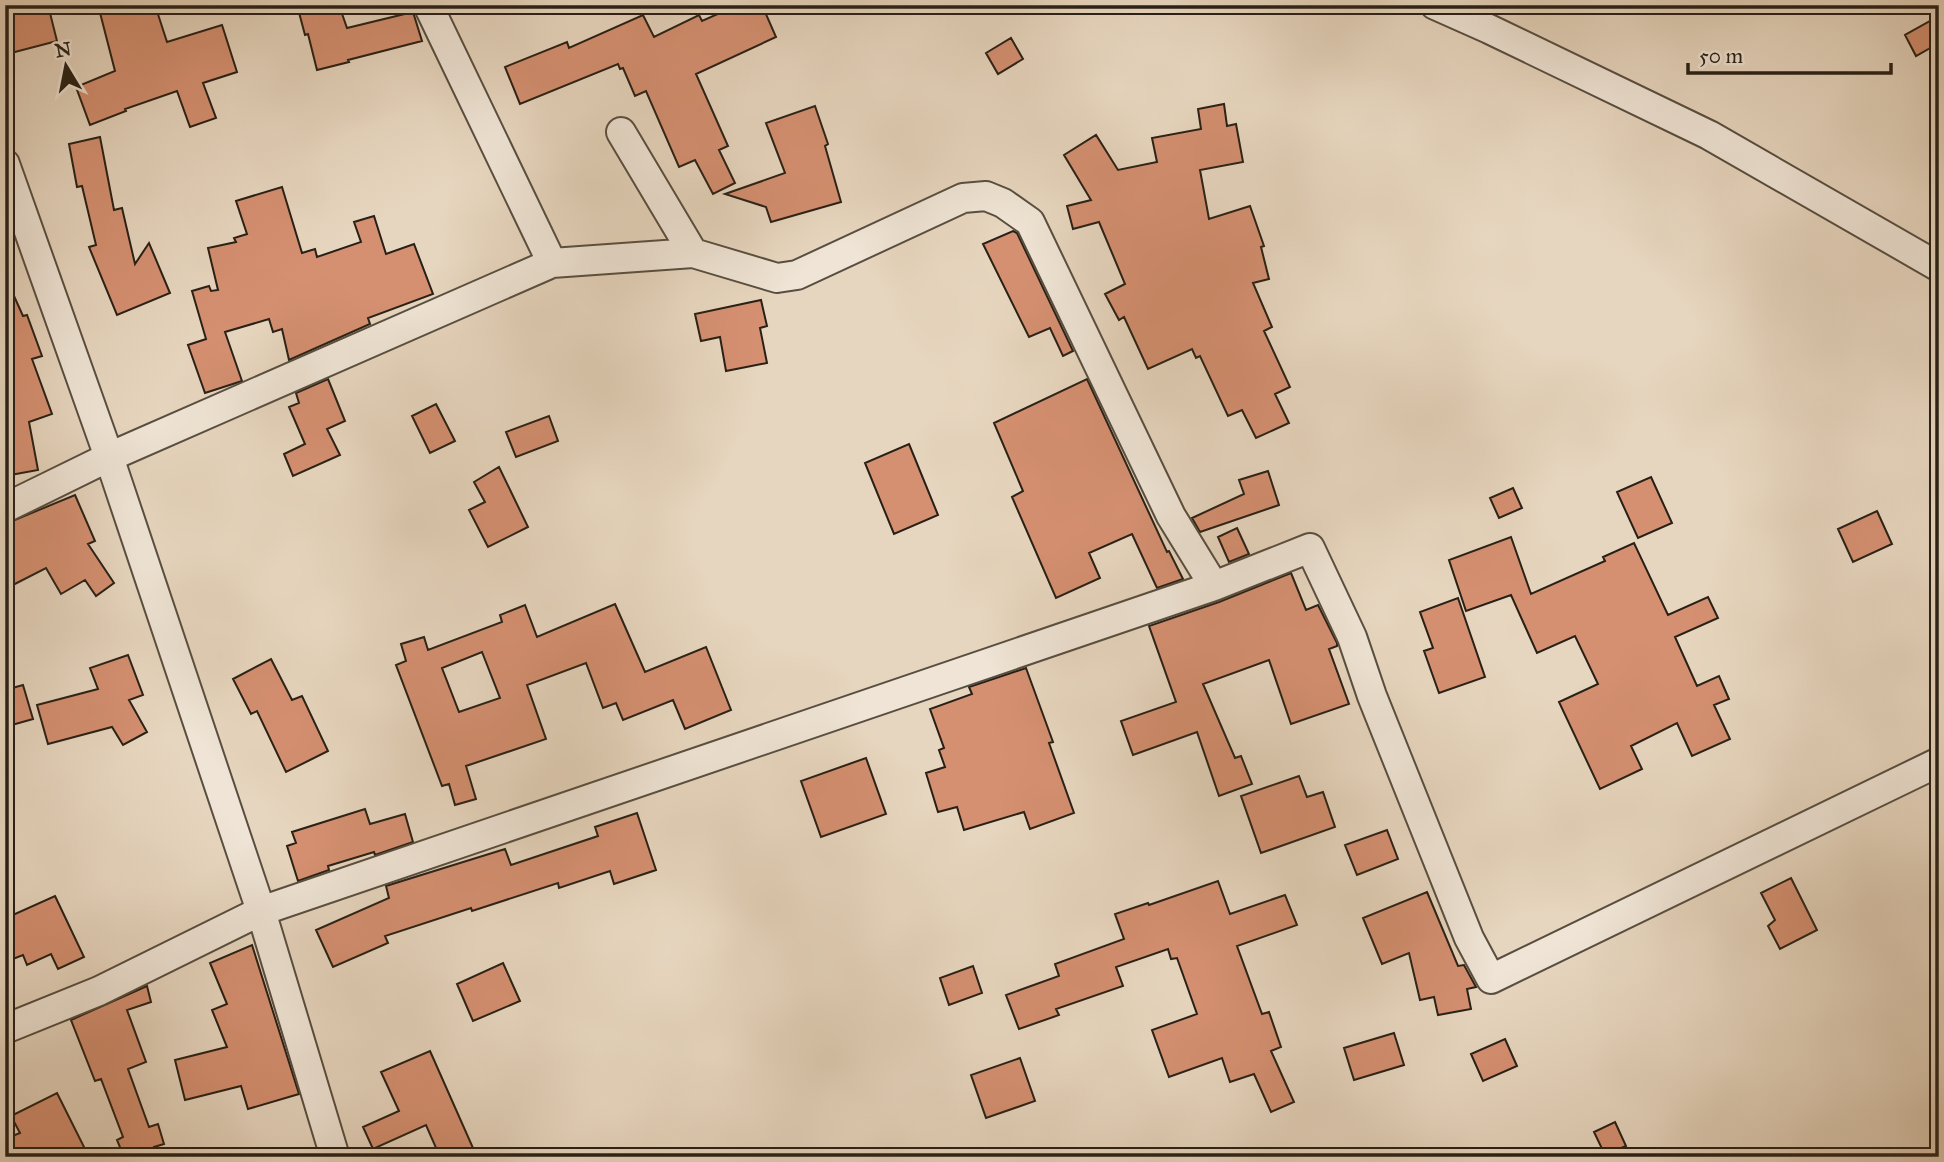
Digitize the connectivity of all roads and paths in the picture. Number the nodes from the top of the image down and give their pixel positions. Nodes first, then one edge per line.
1 (428, 5) edge
2 (1435, 5) edge
3 (621, 132) dead end
4 (5, 164) edge
5 (693, 253) junction
6 (552, 263) junction
7 (1939, 267) edge
8 (109, 457) junction
9 (5, 508) edge
10 (1214, 586) junction
11 (1939, 762) edge
12 (261, 911) junction
13 (5, 1029) edge
14 (335, 1157) edge

1 - 6 street
2 - 7 street
3 - 5 street
4 - 8 street
5 - 6 street
5 - 10 street
6 - 8 street
8 - 9 street
8 - 12 street
10 - 11 street
10 - 12 street
12 - 13 street
12 - 14 street

